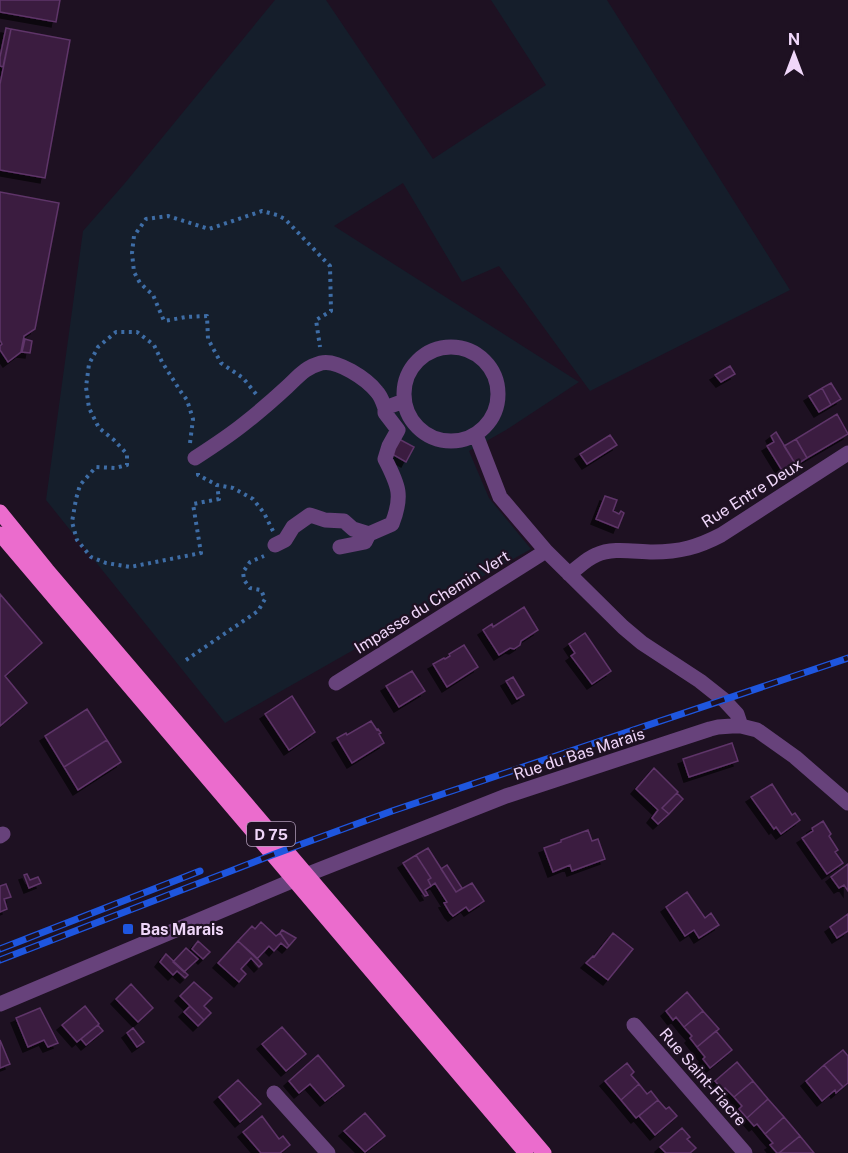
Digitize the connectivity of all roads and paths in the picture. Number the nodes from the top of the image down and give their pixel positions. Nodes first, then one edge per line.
1 (323, 362) junction
2 (270, 401) junction
3 (404, 401) junction
4 (385, 408) junction
5 (476, 435) junction
6 (848, 453) edge
7 (195, 458) junction
8 (217, 485) junction
9 (0, 512) edge
10 (0, 534) edge
11 (369, 534) junction
12 (275, 545) junction
13 (340, 547) dead end
14 (546, 551) junction
15 (569, 574) junction
16 (186, 660) dead end
17 (336, 683) dead end
18 (741, 726) junction
19 (848, 803) edge
20 (300, 878) junction
21 (0, 1004) edge
22 (634, 1025) dead end
23 (274, 1093) dead end
24 (328, 1153) edge
25 (526, 1153) edge
26 (544, 1153) edge
27 (745, 1153) edge

1 - 2 street
1 - 2 path
1 - 4 street
2 - 7 street
3 - 4 street
3 - 5 street
3 - 5 street
4 - 11 street
5 - 14 street
6 - 15 street, Rue Entre Deux
7 - 8 path
7 - 8 path
8 - 12 path
9 - 20 main road, D 75
10 - 20 main road, D 75
11 - 12 street
11 - 13 street
12 - 16 path
14 - 15 street
14 - 17 street, Impasse du Chemin Vert
15 - 18 street
18 - 19 street, Rue du Bas Marais
18 - 20 street, Rue du Bas Marais
20 - 21 street, Rue du Bas Marais
20 - 25 main road, D 75
20 - 26 main road, D 75
22 - 27 street, Rue Saint-Fiacre
23 - 24 street

